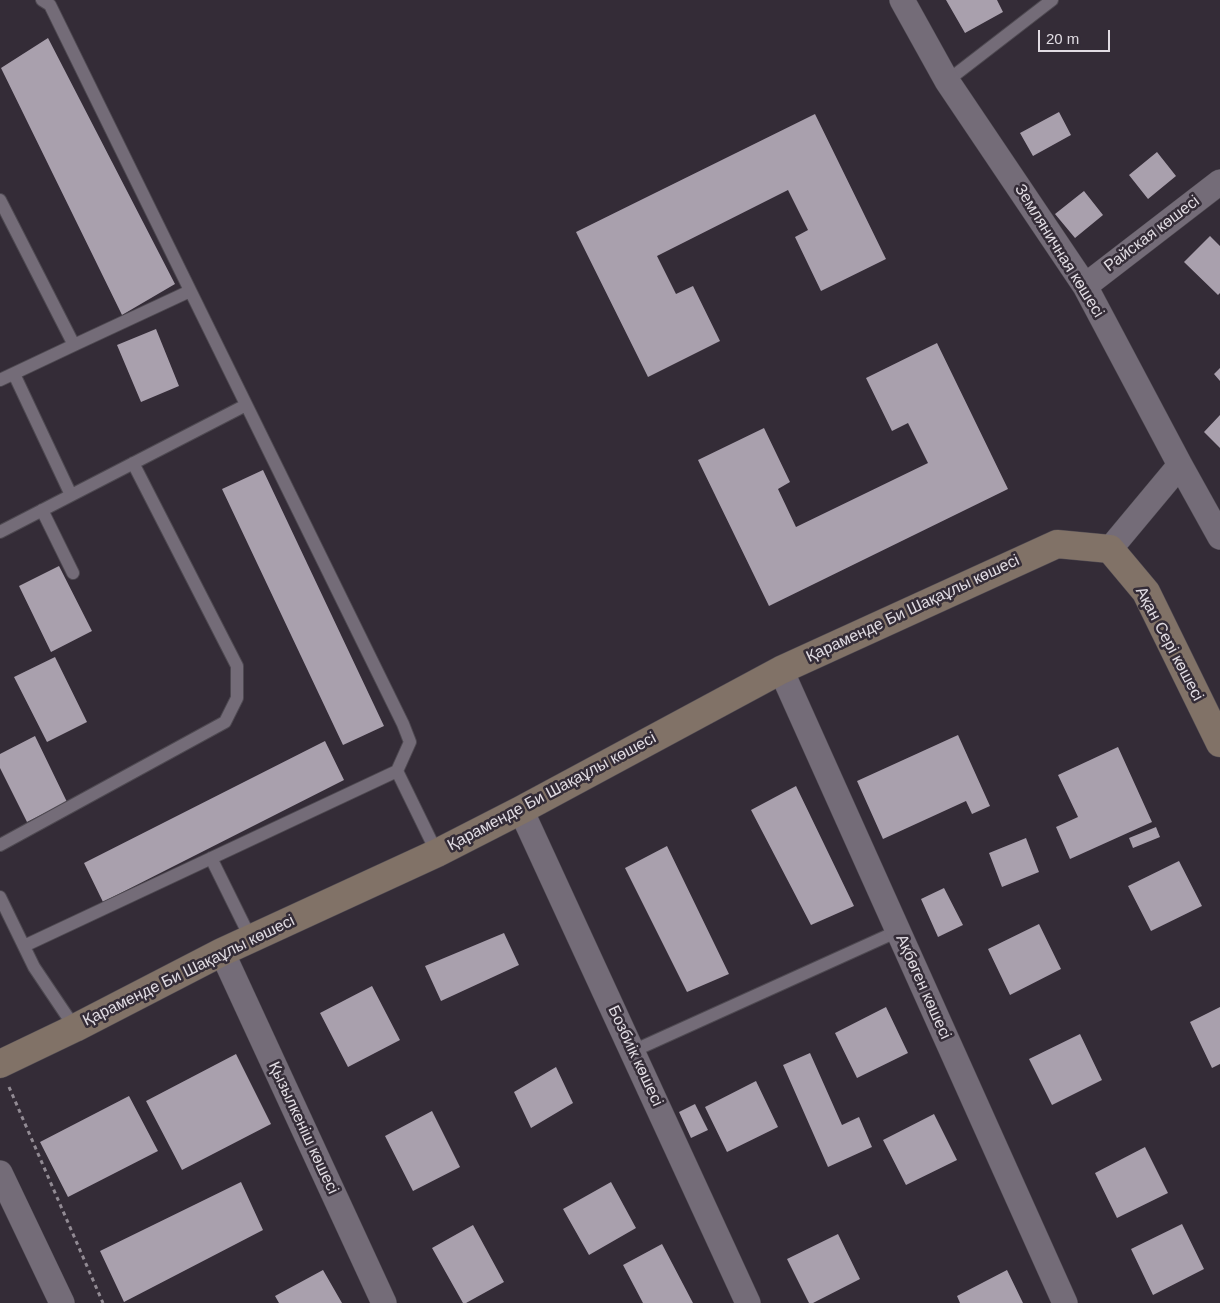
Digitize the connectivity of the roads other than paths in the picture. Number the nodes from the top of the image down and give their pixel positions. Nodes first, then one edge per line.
1 (42, 0) edge
2 (902, 0) edge
3 (1052, 0) edge
4 (947, 81) junction
5 (1220, 182) edge
6 (0, 200) edge
7 (1085, 286) junction
8 (190, 291) junction
9 (74, 345) junction
10 (14, 374) junction
11 (0, 380) edge
12 (246, 405) junction
13 (133, 463) junction
14 (1180, 465) junction
15 (70, 495) junction
16 (42, 510) junction
17 (0, 532) edge
18 (1220, 537) edge
19 (1110, 549) junction
20 (73, 573) dead end
21 (780, 670) junction
22 (1220, 743) edge
23 (397, 772) junction
24 (521, 810) junction
25 (0, 845) edge
26 (437, 853) junction
27 (211, 858) junction
28 (0, 897) edge
29 (898, 931) junction
30 (251, 939) junction
31 (24, 946) junction
32 (222, 952) junction
33 (75, 1028) junction
34 (632, 1051) junction
35 (4, 1074) edge
36 (0, 1173) edge
37 (62, 1303) edge
38 (384, 1303) edge
39 (748, 1303) edge
40 (1065, 1303) edge

1 - 8 lane
2 - 4 street, Земляничная көшесі
3 - 4 lane
4 - 7 street, Земляничная көшесі
5 - 7 street, Райская көшесі
6 - 9 lane
7 - 14 street, Земляничная көшесі
8 - 9 lane
8 - 12 lane
9 - 10 lane
10 - 11 lane
10 - 15 lane
12 - 13 lane
12 - 23 lane
13 - 15 lane
13 - 25 lane
14 - 18 street, Земляничная көшесі
14 - 19 street
15 - 16 lane
16 - 17 lane
16 - 20 lane
19 - 21 street, Қараменде Би Шақаұлы көшесі
19 - 22 street, Ақан Сері көшесі
21 - 24 street, Қараменде Би Шақаұлы көшесі
21 - 29 street, Ақбөген көшесі
23 - 26 lane
23 - 27 lane
24 - 26 street, Қараменде Би Шақаұлы көшесі
24 - 34 street, Бозбиік көшесі
26 - 30 street, Қараменде Би Шақаұлы көшесі
27 - 30 lane
27 - 31 lane
28 - 31 lane
29 - 34 lane
29 - 40 street, Ақбөген көшесі
30 - 32 street, Қараменде Би Шақаұлы көшесі
31 - 33 lane
32 - 33 street, Қараменде Би Шақаұлы көшесі
32 - 38 street, Қызылкеніш көшесі
33 - 35 street, Қараменде Би Шақаұлы көшесі
34 - 39 street, Бозбиік көшесі
36 - 37 street

